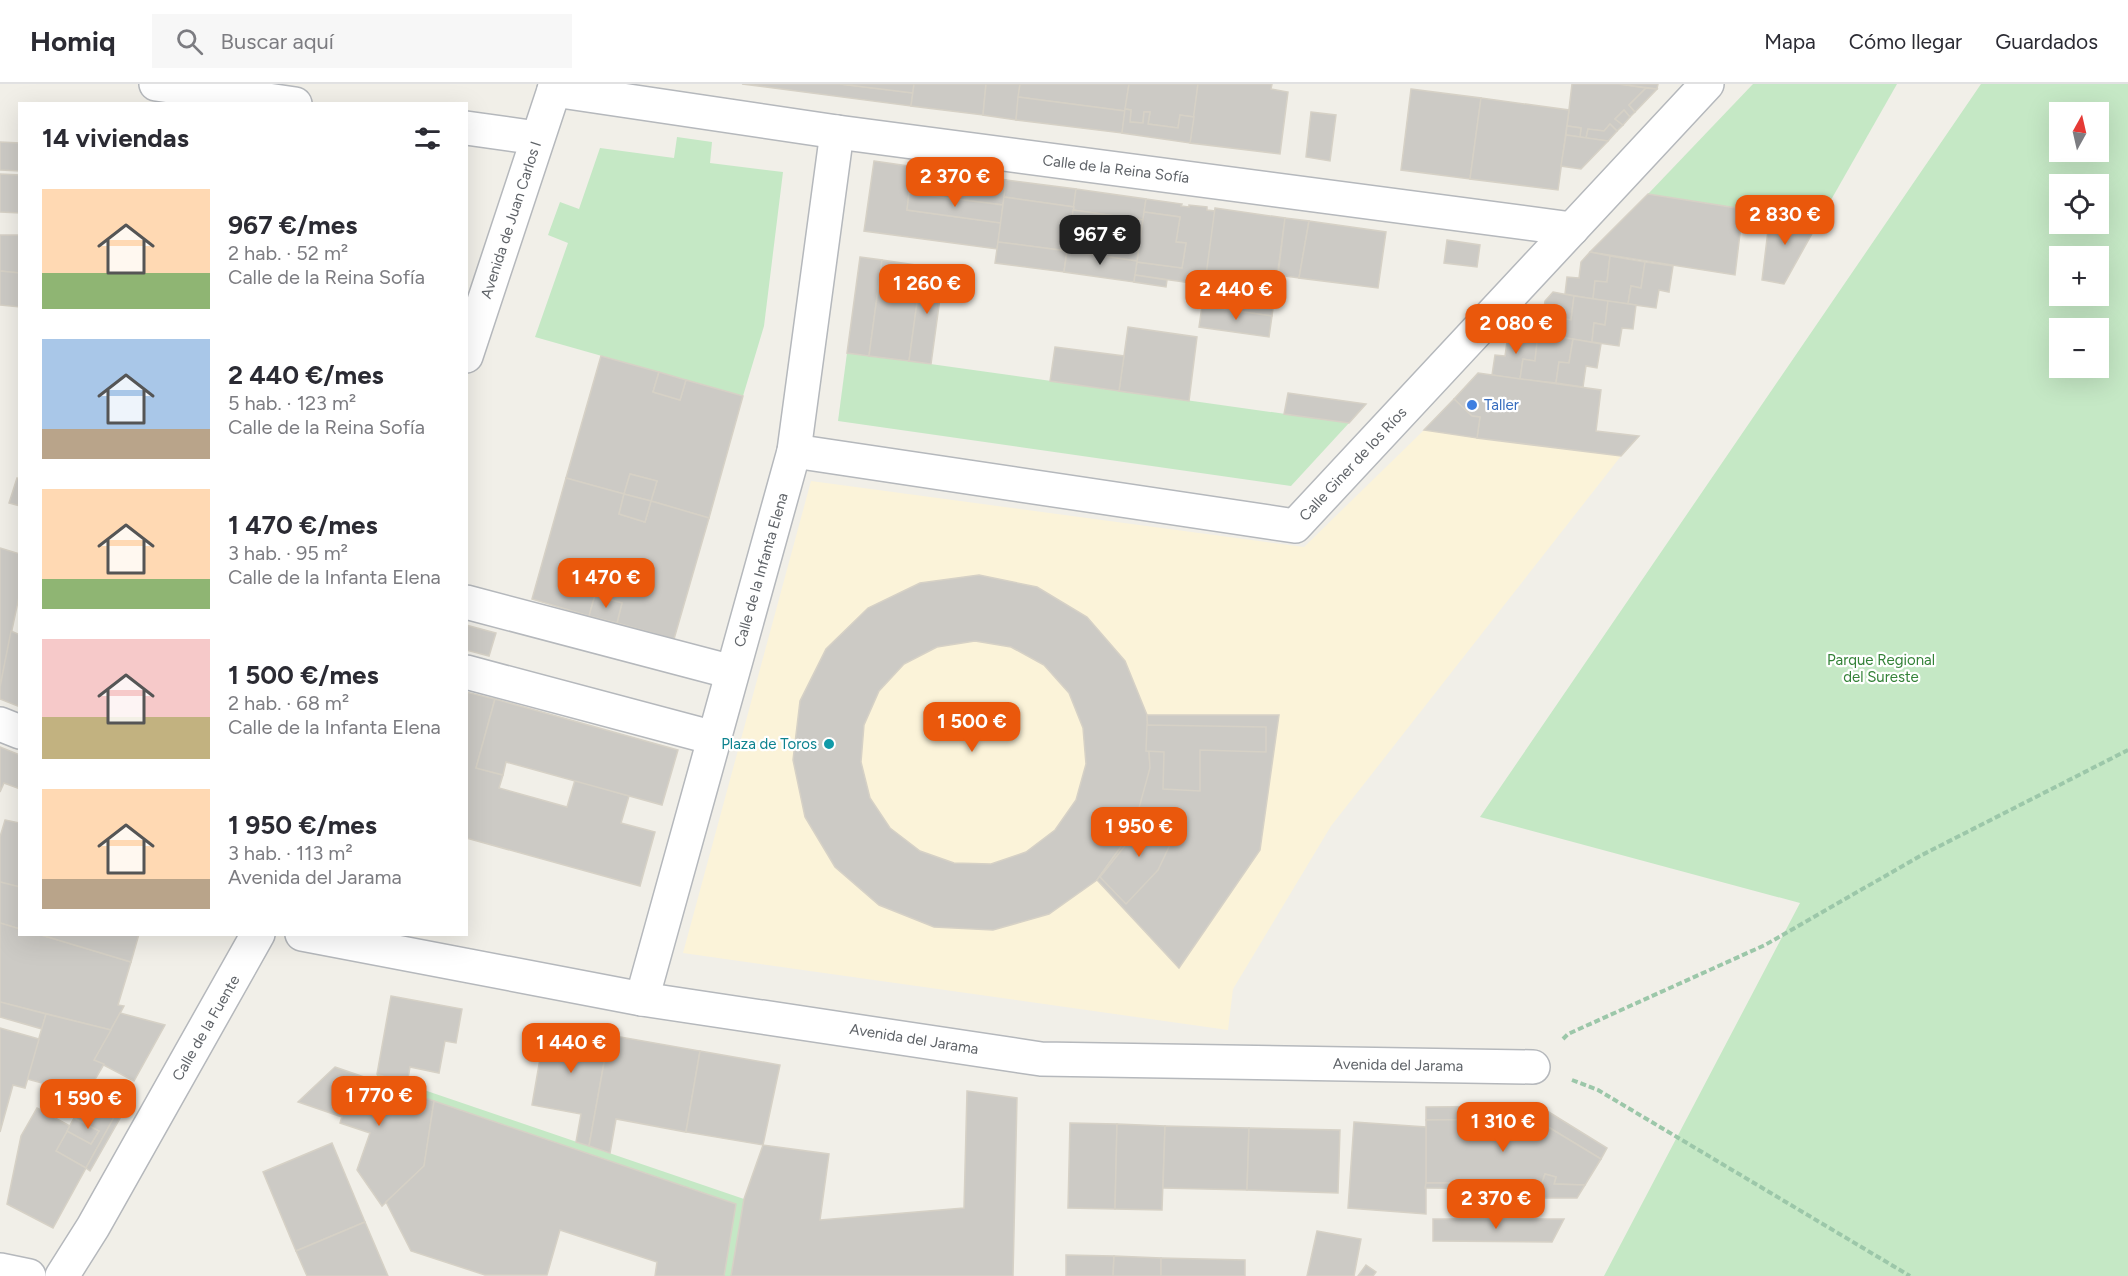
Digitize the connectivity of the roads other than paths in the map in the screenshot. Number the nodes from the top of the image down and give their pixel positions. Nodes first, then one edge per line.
1 (156, 84) edge
2 (1707, 84) edge
3 (555, 87) edge
4 (281, 102) edge
5 (468, 128) edge
6 (837, 132) junction
7 (537, 138) junction
8 (1572, 228) junction
9 (468, 350) edge
10 (794, 451) junction
11 (468, 603) edge
12 (732, 672) junction
13 (468, 673) edge
14 (0, 724) edge
15 (18, 731) edge
16 (714, 738) junction
17 (257, 936) edge
18 (312, 936) edge
19 (642, 999) junction
20 (1533, 1067) road end
21 (0, 1270) edge
22 (29, 1276) edge
23 (62, 1276) edge

1 - 4 street
2 - 8 street, Calle Giner de los Ríos
3 - 6 street, Calle de la Reina Sofía
3 - 7 street, Avenida de Juan Carlos I
5 - 7 street
6 - 8 street, Calle de la Reina Sofía
6 - 10 street, Calle de la Infanta Elena
7 - 9 street, Avenida de Juan Carlos I
8 - 10 street, Calle Giner de los Ríos
10 - 12 street, Calle de la Infanta Elena
11 - 12 street
12 - 16 street, Calle de la Infanta Elena
13 - 16 street
14 - 15 street
16 - 19 street, Calle de la Infanta Elena
17 - 23 street, Calle de la Fuente
18 - 19 street, Avenida del Jarama
19 - 20 street, Avenida del Jarama
21 - 22 street

